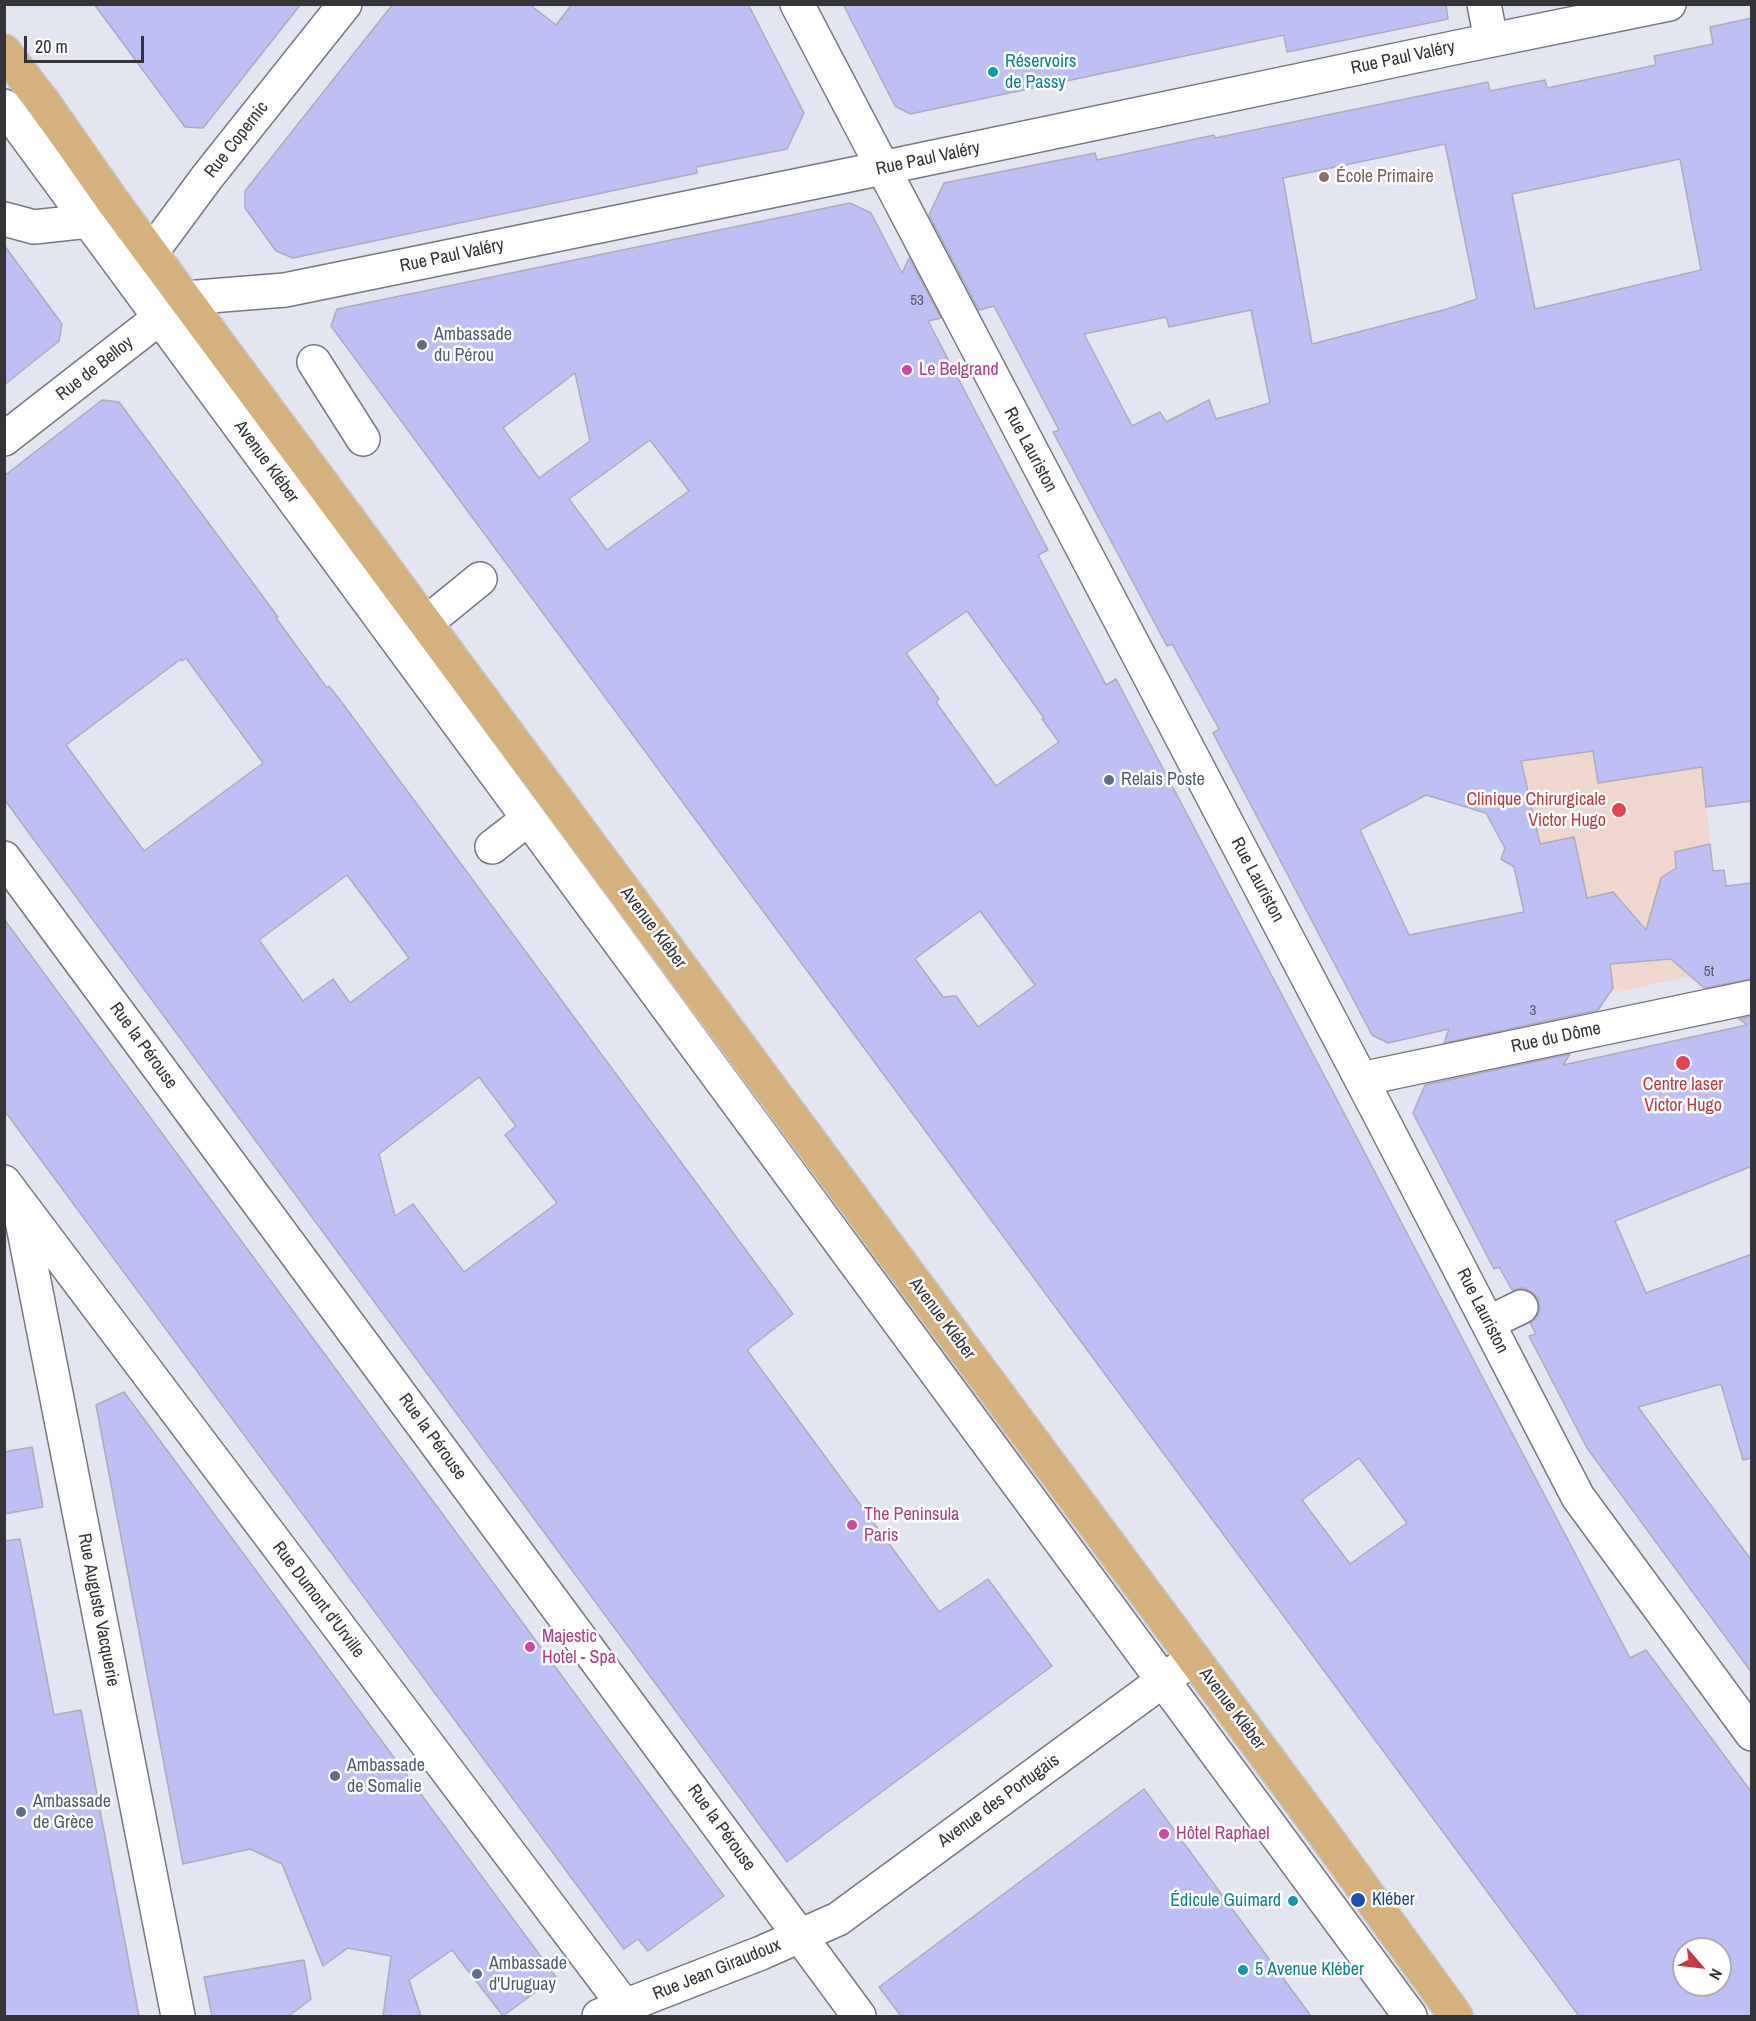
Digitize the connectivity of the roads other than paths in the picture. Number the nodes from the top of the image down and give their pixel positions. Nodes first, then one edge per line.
1 (345, 4) edge
2 (797, 4) edge
3 (1484, 4) edge
4 (1669, 4) edge
5 (1491, 40) junction
6 (4, 51) edge
7 (4, 106) edge
8 (882, 168) junction
9 (101, 212) junction
10 (4, 219) edge
11 (141, 265) junction
12 (172, 308) junction
13 (314, 362) dead end
14 (4, 439) edge
15 (363, 439) dead end
16 (480, 579) dead end
17 (426, 623) junction
18 (528, 819) junction
19 (492, 847) dead end
20 (4, 858) edge
21 (1752, 997) edge
22 (1361, 1079) junction
23 (12, 1192) edge
24 (1521, 1307) dead end
25 (1488, 1323) junction
26 (1194, 1658) junction
27 (1164, 1682) junction
28 (1752, 1734) edge
29 (801, 1936) junction
30 (619, 2013) edge
31 (178, 2016) edge
32 (859, 2016) edge
33 (1410, 2016) edge
34 (1456, 2016) edge

1 - 11 street, Rue Copernic
2 - 8 street, Rue Lauriston
3 - 5 street
4 - 5 street, Rue Paul Valéry
5 - 8 street, Rue Paul Valéry
6 - 9 main road, Avenue Kléber
7 - 9 street, Avenue Kléber
8 - 12 street, Rue Paul Valéry
8 - 22 street, Rue Lauriston
9 - 10 street
9 - 11 main road, Avenue Kléber
11 - 12 main road, Avenue Kléber
12 - 14 street, Rue de Belloy
12 - 17 main road, Avenue Kléber
12 - 18 street, Avenue Kléber
13 - 15 street
16 - 17 street
17 - 26 main road, Avenue Kléber
18 - 19 street
18 - 27 street, Avenue Kléber
20 - 29 street, Rue la Pérouse
21 - 22 street, Rue du Dôme
22 - 25 street, Rue Lauriston
23 - 30 street, Rue Dumont d'Urville
23 - 31 street, Rue Auguste Vacquerie
24 - 25 street
25 - 28 street, Rue Lauriston
26 - 27 street, Avenue des Portugais
26 - 34 main road, Avenue Kléber
27 - 29 street, Avenue des Portugais
27 - 33 street, Avenue Kléber
29 - 30 street, Rue Jean Giraudoux
29 - 32 street, Rue la Pérouse

